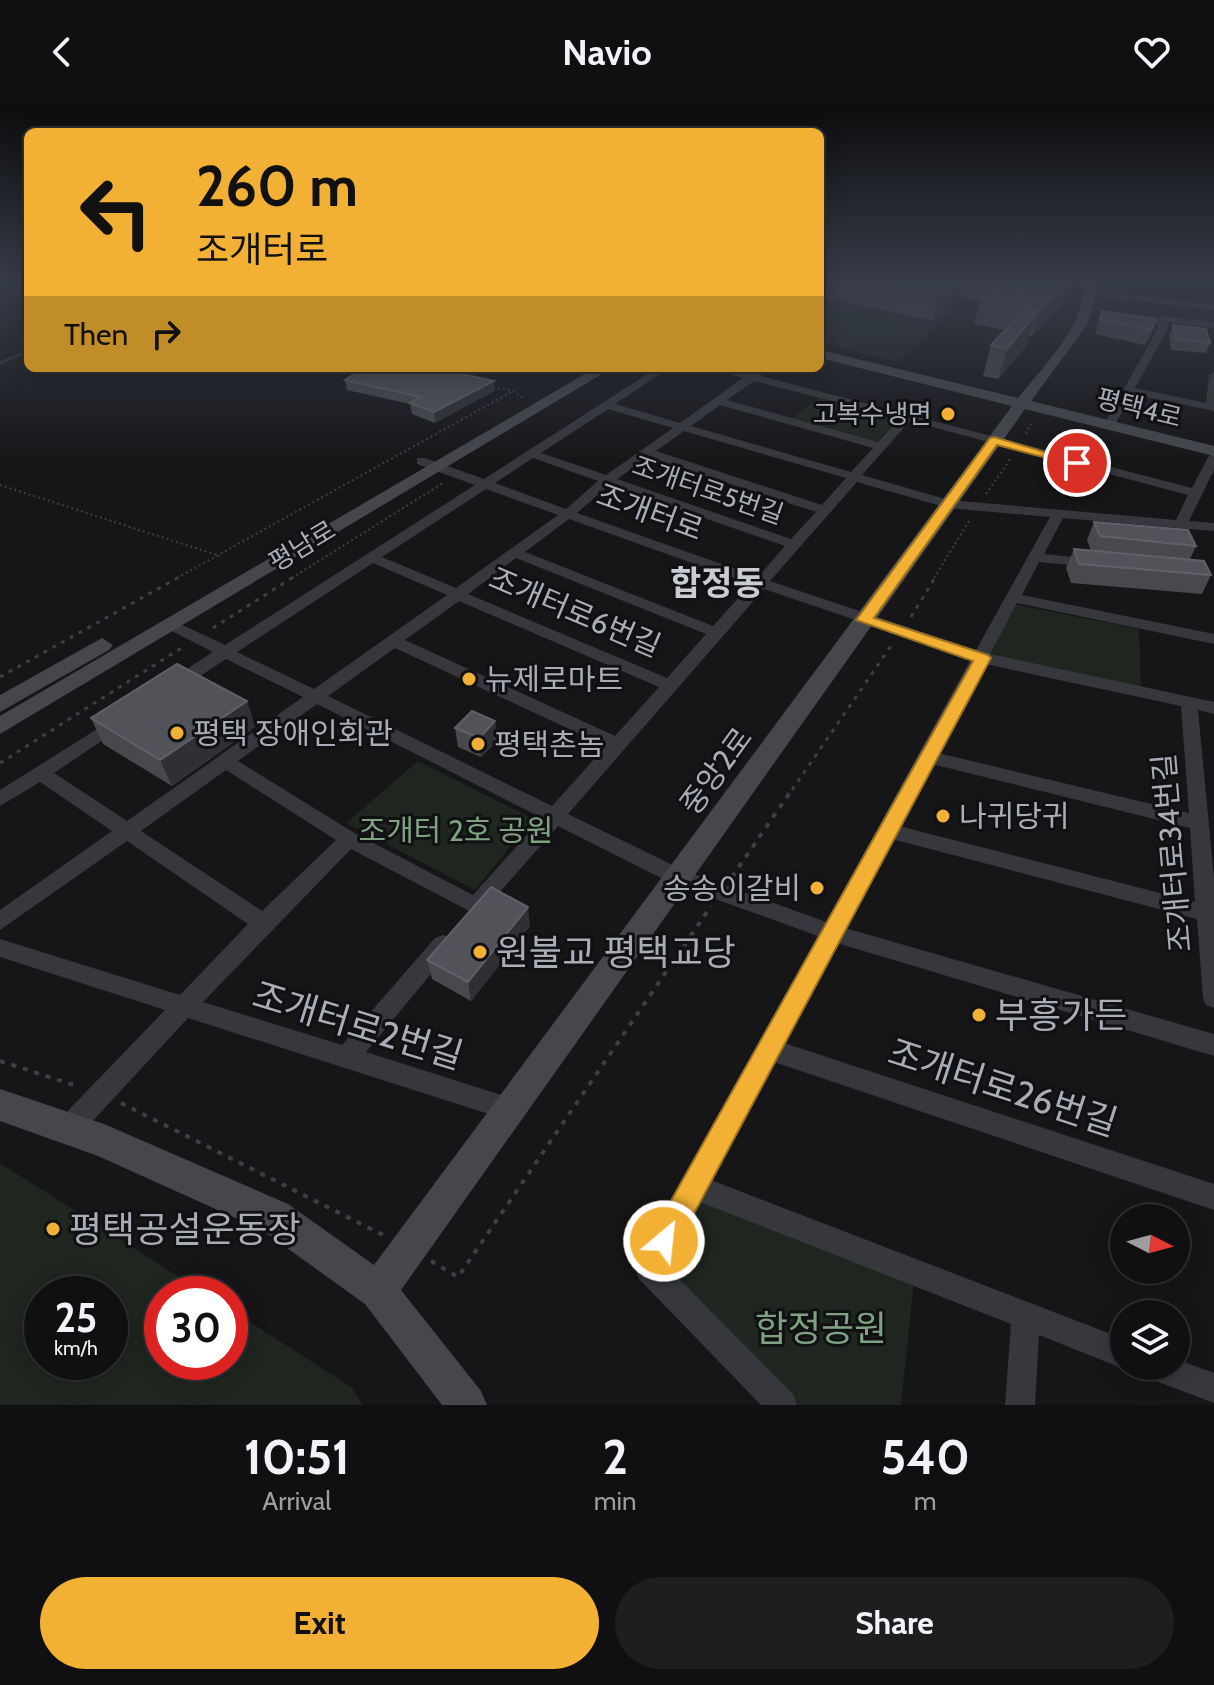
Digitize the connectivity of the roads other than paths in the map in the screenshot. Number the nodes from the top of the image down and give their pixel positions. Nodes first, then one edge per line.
1 (1076, 343) edge
2 (1153, 343) edge
3 (824, 353) edge
4 (569, 372) edge
5 (610, 372) edge
6 (658, 372) edge
7 (731, 372) edge
8 (759, 372) edge
9 (1214, 375) edge
10 (752, 377) junction
11 (1128, 390) junction
12 (716, 401) junction
13 (605, 405) junction
14 (1213, 408) edge
15 (1026, 409) junction
16 (907, 417) junction
17 (1112, 421) junction
18 (680, 427) junction
19 (1003, 443) junction
20 (882, 447) junction
21 (1214, 451) edge
22 (646, 452) junction
23 (529, 453) junction
24 (429, 464) junction
25 (856, 477) junction
26 (606, 481) junction
27 (488, 483) junction
28 (1195, 493) junction
29 (948, 504) junction
30 (826, 511) junction
31 (570, 512) junction
32 (1058, 514) junction
33 (1181, 523) junction
34 (1214, 527) edge
35 (795, 545) junction
36 (515, 553) junction
37 (1036, 557) junction
38 (373, 558) junction
39 (1110, 564) edge
40 (764, 583) junction
41 (456, 594) junction
42 (1015, 598) junction
43 (864, 620) junction
44 (169, 624) junction
45 (717, 633) junction
46 (1214, 639) edge
47 (394, 641) junction
48 (227, 651) junction
49 (983, 658) junction
50 (670, 686) junction
51 (315, 695) junction
52 (158, 696) edge
53 (1189, 703) junction
54 (0, 705) edge
55 (1214, 708) edge
56 (135, 711) edge
57 (0, 726) edge
58 (618, 745) junction
59 (928, 757) junction
60 (224, 760) junction
61 (41, 773) junction
62 (0, 799) edge
63 (554, 818) junction
64 (1199, 823) junction
65 (887, 830) junction
66 (125, 831) junction
67 (349, 839) junction
68 (678, 877) junction
69 (1211, 914) edge
70 (465, 918) junction
71 (0, 921) edge
72 (263, 923) junction
73 (833, 933) junction
74 (0, 948) edge
75 (1214, 998) edge
76 (185, 1009) junction
77 (1214, 1045) edge
78 (768, 1049) junction
79 (346, 1058) junction
80 (0, 1105) edge
81 (511, 1109) junction
82 (68, 1129) junction
83 (693, 1186) junction
84 (1214, 1197) edge
85 (378, 1291) junction
86 (1026, 1317) junction
87 (1110, 1349) edge
88 (1190, 1379) edge
89 (1214, 1388) edge
90 (467, 1405) edge
91 (782, 1405) edge
92 (1020, 1405) edge

1 - 15 street, 중앙2로
2 - 11 street
3 - 15 street, 평택4로
4 - 24 street, 평남로
5 - 24 street, 평남로
6 - 13 street
7 - 10 street
8 - 10 street, 조개터로5번길
9 - 14 street
10 - 12 street, 조개터로5번길
10 - 16 street
11 - 14 street
11 - 17 street
12 - 18 street, 조개터로5번길
12 - 20 street
13 - 18 street, 조개터로5번길
13 - 23 street
15 - 17 street, 평택4로
15 - 19 street, 중앙2로
15 - 21 street, 평택4로
16 - 19 street
16 - 20 street
17 - 21 street, 평택4로
18 - 22 street, 조개터로5번길
18 - 25 street, 조개터로5번길
19 - 28 street
19 - 29 street, 중앙2로
20 - 25 street
21 - 28 street
22 - 26 street, 조개터로5번길
22 - 30 street, 조개터로5번길
23 - 26 street, 조개터로5번길
23 - 27 street
24 - 27 street, 조개터로
24 - 44 street, 평남로
24 - 54 street, 평남로
25 - 29 street, 조개터로5번길
25 - 30 street
26 - 31 street, 조개터로5번길
26 - 35 street, 조개터로5번길
27 - 31 street, 조개터로
27 - 38 street
28 - 33 street
29 - 32 street, 조개터로5번길
29 - 43 street, 중앙2로
30 - 35 street
31 - 36 street, 조개터로6번길
31 - 40 street, 조개터로
32 - 33 street, 조개터로5번길
32 - 37 street
33 - 34 street, 조개터로5번길
35 - 40 street
36 - 41 street, 조개터로6번길
36 - 45 street, 조개터로6번길
37 - 39 street
37 - 42 street
38 - 41 street, 조개터로6번길
38 - 48 street
40 - 43 street, 조개터로
40 - 45 street
41 - 47 street, 조개터로6번길
41 - 50 street, 조개터로6번길
42 - 46 street
42 - 49 street
43 - 49 street, 조개터로
43 - 68 street, 중앙2로
44 - 48 street
44 - 57 street, 평남로
45 - 50 street
47 - 51 street, 조개터로6번길
47 - 58 street
48 - 51 street
48 - 52 street
49 - 53 street, 조개터로
49 - 59 street
50 - 58 street
51 - 60 street, 조개터로6번길
51 - 63 street
53 - 55 street, 조개터로
53 - 64 street, 조개터로34번길
56 - 61 street
58 - 63 street
59 - 64 street
59 - 65 street
60 - 66 street, 조개터로6번길
60 - 67 street
61 - 62 street
61 - 66 street
63 - 68 street
63 - 70 street
64 - 69 street, 조개터로34번길
65 - 69 street
65 - 73 street
66 - 71 street, 조개터로6번길
66 - 72 street
67 - 70 street
67 - 72 street, 조개터로2번길
68 - 73 street
68 - 81 street, 중앙2로
69 - 75 street, 조개터로34번길
70 - 79 street
72 - 76 street, 조개터로2번길
73 - 77 street
73 - 78 street
74 - 76 street, 조개터로2번길
76 - 79 street, 조개터로2번길
76 - 82 street
78 - 83 street
78 - 84 street, 조개터로26번길
79 - 81 street, 조개터로2번길
80 - 82 street
81 - 85 street, 중앙2로
82 - 85 street
83 - 86 street
83 - 91 street
85 - 90 street
86 - 87 street
86 - 92 street
88 - 89 street

